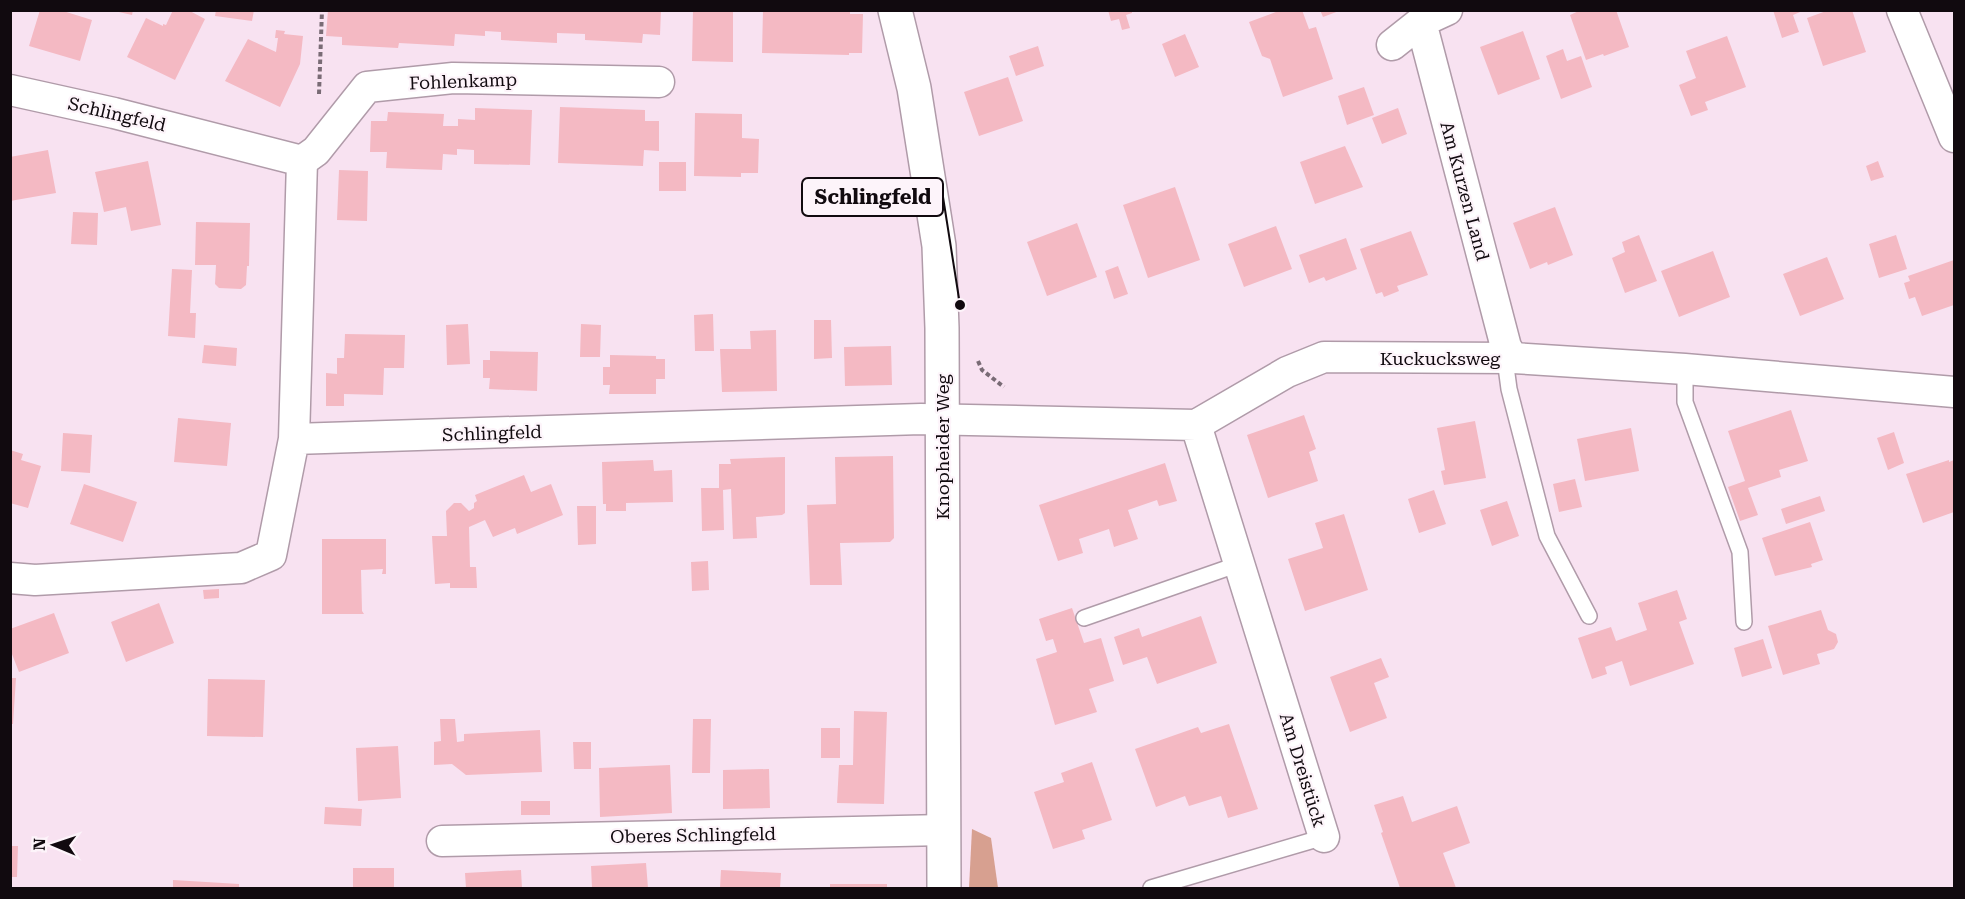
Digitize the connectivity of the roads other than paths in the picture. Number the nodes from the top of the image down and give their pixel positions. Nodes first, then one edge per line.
1 (895, 10) edge
2 (1902, 10) edge
3 (1434, 16) edge
4 (1392, 45) dead end
5 (658, 82) dead end
6 (10, 90) edge
7 (1954, 137) edge
8 (309, 156) junction
9 (1509, 358) junction
10 (1685, 369) junction
11 (1954, 392) edge
12 (942, 420) junction
13 (1196, 425) junction
14 (294, 439) junction
15 (1239, 564) junction
16 (10, 579) edge
17 (1589, 616) dead end
18 (1084, 618) dead end
19 (1744, 622) dead end
20 (944, 830) junction
21 (1324, 837) joint
22 (442, 841) dead end
23 (944, 888) edge
24 (1151, 888) edge

1 - 12 main road, Knopheider Weg
2 - 7 street
3 - 4 street, Am Kurzen Land
3 - 9 street, Am Kurzen Land
5 - 8 street, Fohlenkamp
6 - 8 street, Schlingfeld
8 - 14 street
9 - 10 street, Kuckucksweg
9 - 13 street, Kuckucksweg
9 - 17 lane
10 - 11 street, Kuckucksweg
10 - 19 lane
12 - 13 street
12 - 14 street, Schlingfeld
12 - 20 main road, Knopheider Weg
13 - 15 street, Am Dreistück
14 - 16 street
15 - 18 lane
15 - 21 street, Am Dreistück
20 - 22 street, Oberes Schlingfeld
20 - 23 main road, Knopheider Weg
21 - 24 lane, Am Dreistück

